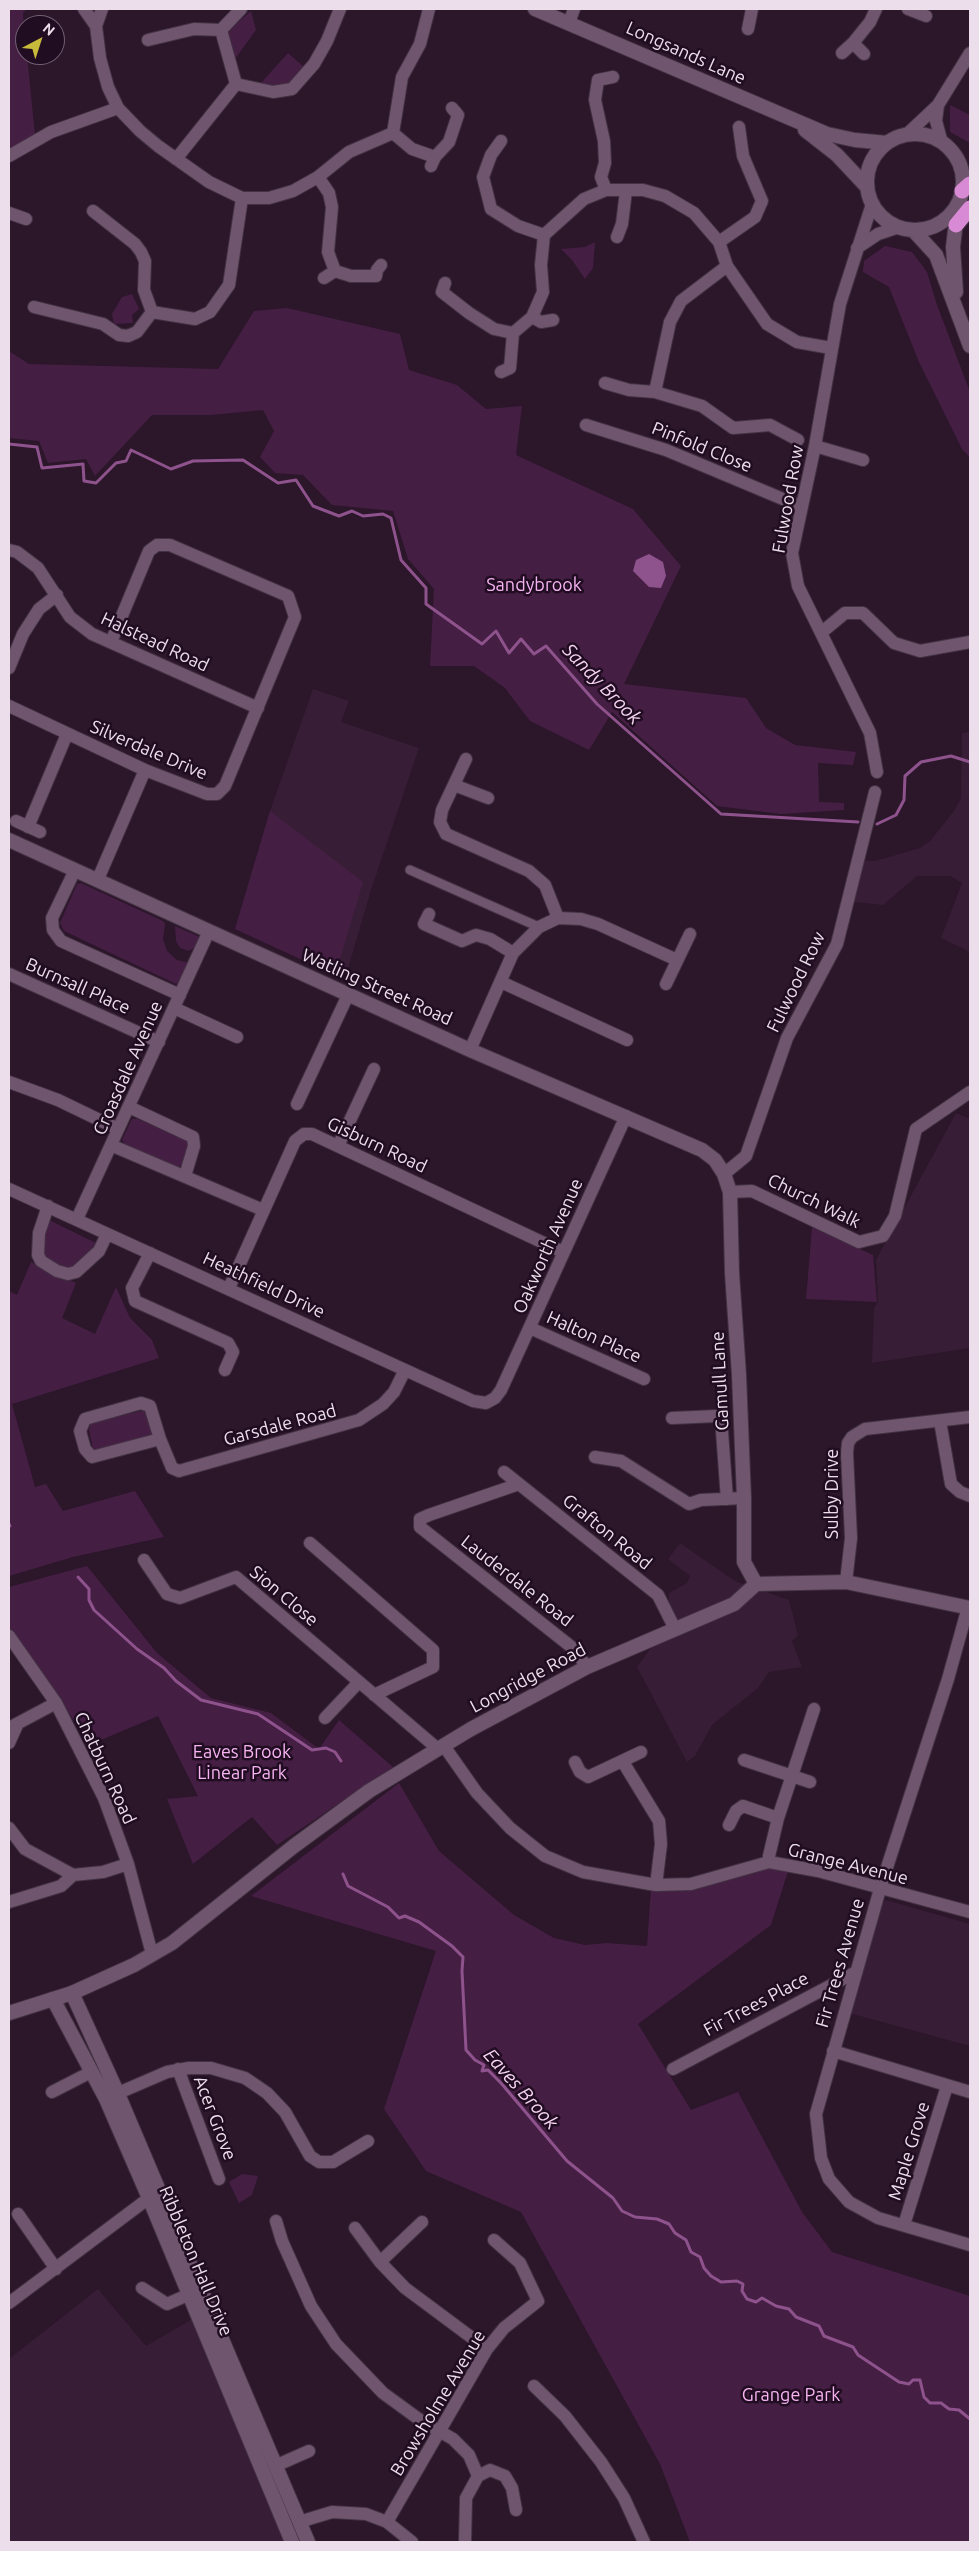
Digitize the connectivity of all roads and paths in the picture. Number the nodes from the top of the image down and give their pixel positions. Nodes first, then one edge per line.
1 (84, 9) edge
2 (102, 9) edge
3 (241, 9) edge
4 (340, 9) edge
5 (429, 9) edge
6 (536, 9) edge
7 (574, 9) edge
8 (752, 9) edge
9 (876, 9) edge
10 (908, 9) edge
11 (926, 16) dead end
12 (569, 23) junction
13 (96, 26) junction
14 (748, 29) dead end
15 (221, 30) junction
16 (148, 40) dead end
17 (853, 43) junction
18 (842, 53) dead end
19 (864, 54) dead end
20 (970, 54) edge
21 (614, 77) dead end
22 (236, 84) junction
23 (938, 105) junction
24 (118, 108) junction
25 (452, 108) dead end
26 (793, 120) junction
27 (739, 127) dead end
28 (393, 133) junction
29 (906, 135) junction
30 (501, 141) dead end
31 (887, 143) junction
32 (942, 143) junction
33 (9, 156) edge
34 (176, 159) junction
35 (318, 177) junction
36 (867, 187) junction
37 (606, 190) junction
38 (626, 191) junction
39 (965, 196) edge
40 (242, 198) junction
41 (872, 204) junction
42 (93, 211) dead end
43 (9, 213) edge
44 (26, 219) dead end
45 (956, 225) joint
46 (906, 229) junction
47 (544, 235) junction
48 (617, 237) dead end
49 (719, 242) junction
50 (857, 248) junction
51 (381, 265) dead end
52 (727, 266) junction
53 (335, 271) junction
54 (324, 278) dead end
55 (445, 283) dead end
56 (34, 307) dead end
57 (152, 312) junction
58 (959, 313) junction
59 (532, 318) junction
60 (554, 320) dead end
61 (513, 334) junction
62 (970, 346) edge
63 (831, 348) junction
64 (501, 372) dead end
65 (605, 383) dead end
66 (655, 392) junction
67 (586, 424) dead end
68 (798, 440) dead end
69 (815, 446) junction
70 (863, 460) dead end
71 (802, 507) junction
72 (9, 550) edge
73 (57, 595) junction
74 (822, 632) junction
75 (111, 642) junction
76 (970, 642) edge
77 (9, 668) edge
78 (9, 706) edge
79 (258, 708) junction
80 (67, 734) junction
81 (466, 759) dead end
82 (145, 770) junction
83 (877, 772) dead end
84 (454, 785) junction
85 (875, 792) dead end
86 (488, 798) dead end
87 (40, 832) dead end
88 (9, 840) edge
89 (75, 870) junction
90 (410, 870) dead end
91 (98, 879) junction
92 (429, 914) dead end
93 (558, 918) junction
94 (539, 927) junction
95 (209, 931) junction
96 (690, 934) dead end
97 (513, 953) junction
98 (677, 960) junction
99 (9, 974) edge
100 (501, 982) junction
101 (666, 984) dead end
102 (180, 994) junction
103 (348, 995) junction
104 (174, 1008) junction
105 (236, 1037) dead end
106 (627, 1040) dead end
107 (159, 1042) junction
108 (470, 1050) junction
109 (374, 1068) dead end
110 (9, 1082) edge
111 (970, 1092) edge
112 (297, 1104) dead end
113 (129, 1108) junction
114 (626, 1116) junction
115 (118, 1129) junction
116 (112, 1146) junction
117 (338, 1146) junction
118 (724, 1174) junction
119 (185, 1176) junction
120 (9, 1189) edge
121 (730, 1192) junction
122 (48, 1206) junction
123 (263, 1210) junction
124 (77, 1219) junction
125 (107, 1234) junction
126 (563, 1252) junction
127 (150, 1253) junction
128 (229, 1288) junction
129 (530, 1328) junction
130 (225, 1370) dead end
131 (405, 1370) junction
132 (644, 1379) dead end
133 (501, 1390) joint
134 (970, 1417) edge
135 (672, 1418) dead end
136 (940, 1420) junction
137 (160, 1439) junction
138 (596, 1457) dead end
139 (504, 1472) dead end
140 (519, 1484) junction
141 (970, 1496) edge
142 (744, 1498) junction
143 (727, 1499) junction
144 (310, 1543) dead end
145 (144, 1560) dead end
146 (846, 1582) junction
147 (756, 1584) junction
148 (969, 1608) edge
149 (675, 1629) junction
150 (10, 1636) edge
151 (587, 1667) junction
152 (359, 1682) junction
153 (374, 1695) junction
154 (56, 1703) junction
155 (814, 1708) dead end
156 (325, 1718) dead end
157 (13, 1726) edge
158 (9, 1744) edge
159 (441, 1747) junction
160 (641, 1752) dead end
161 (744, 1760) dead end
162 (576, 1762) dead end
163 (622, 1762) junction
164 (792, 1776) junction
165 (810, 1782) dead end
166 (778, 1818) junction
167 (729, 1825) dead end
168 (9, 1828) edge
169 (769, 1862) junction
170 (128, 1864) junction
171 (73, 1875) junction
172 (656, 1885) junction
173 (880, 1889) junction
174 (9, 1902) edge
175 (970, 1912) edge
176 (152, 1954) junction
177 (856, 1972) junction
178 (72, 1993) junction
179 (54, 1999) junction
180 (9, 2013) edge
181 (833, 2051) junction
182 (178, 2069) junction
183 (673, 2069) dead end
184 (91, 2072) junction
185 (947, 2086) junction
186 (52, 2092) dead end
187 (970, 2092) edge
188 (112, 2097) junction
189 (368, 2141) dead end
190 (219, 2179) dead end
191 (154, 2195) junction
192 (18, 2214) dead end
193 (276, 2221) dead end
194 (422, 2222) dead end
195 (904, 2226) junction
196 (355, 2228) dead end
197 (494, 2240) dead end
198 (970, 2245) edge
199 (380, 2262) junction
200 (56, 2269) junction
201 (142, 2288) dead end
202 (190, 2294) junction
203 (9, 2304) edge
204 (203, 2312) junction
205 (487, 2349) junction
206 (534, 2386) dead end
207 (439, 2431) junction
208 (308, 2451) dead end
209 (275, 2466) junction
210 (478, 2476) junction
211 (516, 2510) dead end
212 (387, 2522) junction
213 (293, 2525) junction
214 (292, 2542) edge
215 (308, 2542) edge
216 (412, 2542) edge
217 (465, 2542) edge
218 (644, 2542) edge

1 - 13 street
2 - 13 street
3 - 15 street
4 - 22 street
5 - 28 street
6 - 12 street, Longsands Lane
7 - 12 street
8 - 14 street
9 - 17 street
10 - 11 street
12 - 26 street, Longsands Lane
13 - 24 street
15 - 16 street
15 - 22 street
17 - 18 street
17 - 19 street
20 - 23 street
21 - 37 street
22 - 34 street
23 - 29 street
23 - 32 street
24 - 33 street
24 - 34 street
25 - 28 street
26 - 31 street
26 - 36 street
27 - 49 street
28 - 35 street
29 - 31 street
29 - 32 street
30 - 47 street
31 - 36 street
32 - 39 street
34 - 40 street
35 - 40 street
35 - 53 street
36 - 41 street
37 - 38 street
37 - 47 street
38 - 48 street
38 - 49 street
39 - 45 highway
39 - 46 street
40 - 57 street
41 - 46 street
41 - 50 street, Fulwood Row
42 - 57 street
43 - 44 street
45 - 58 street
46 - 50 street
46 - 58 street
47 - 59 street
49 - 52 street
50 - 63 street, Fulwood Row
51 - 53 street
52 - 63 street
52 - 66 street
53 - 54 street
55 - 61 street
56 - 57 street
58 - 62 street
59 - 60 street
59 - 61 street
61 - 64 street
63 - 69 street, Fulwood Row
65 - 66 street
66 - 68 street
67 - 71 street, Pinfold Close
69 - 70 street
69 - 71 street, Fulwood Row
71 - 74 street, Fulwood Row
72 - 73 street, Halstead Road
73 - 75 street, Halstead Road
73 - 77 street
74 - 76 street
74 - 83 street, Fulwood Row
75 - 79 street, Halstead Road
75 - 79 street
78 - 80 street, Silverdale Drive
79 - 82 street, Silverdale Drive
80 - 82 street, Silverdale Drive
80 - 87 street
81 - 84 street
82 - 91 street
84 - 86 street
84 - 93 street
85 - 118 street, Fulwood Row
88 - 89 street, Watling Street Road
89 - 91 street, Watling Street Road
89 - 102 street
90 - 94 street
91 - 95 street, Watling Street Road
92 - 97 street
93 - 94 street
93 - 98 street
94 - 97 street
95 - 102 street, Croasdale Avenue
95 - 103 street, Watling Street Road
96 - 98 street
97 - 100 street
98 - 101 street
99 - 107 street, Burnsall Place
100 - 106 street
100 - 108 street
102 - 104 street, Croasdale Avenue
103 - 108 street, Watling Street Road
103 - 112 street
104 - 105 street
104 - 107 street, Croasdale Avenue
107 - 113 street, Croasdale Avenue
108 - 114 street, Watling Street Road
109 - 117 street
110 - 115 street
111 - 121 street, Church Walk
113 - 115 street, Croasdale Avenue
113 - 119 street
114 - 118 street, Watling Street Road
114 - 126 street, Oakworth Avenue
115 - 116 street, Croasdale Avenue
116 - 119 street
116 - 124 street, Croasdale Avenue
117 - 123 street, Gisburn Road
117 - 126 street, Gisburn Road
118 - 121 street, Gamull Lane
119 - 123 street
120 - 122 street, Heathfield Drive
121 - 142 street, Gamull Lane
122 - 124 street, Heathfield Drive
122 - 125 street
123 - 128 street, Gisburn Road
124 - 125 street, Heathfield Drive
125 - 127 street, Heathfield Drive
126 - 129 street, Oakworth Avenue
127 - 128 street, Heathfield Drive
127 - 130 street
128 - 131 street, Heathfield Drive
129 - 132 street, Halton Place
129 - 133 street, Oakworth Avenue
131 - 133 street, Heathfield Drive
131 - 137 street, Garsdale Road
134 - 136 street, Sulby Drive
135 - 143 street
136 - 141 street
136 - 146 street, Sulby Drive
137 - 137 street, Garsdale Road
138 - 143 street
139 - 140 street, Grafton Road
140 - 149 street, Grafton Road
140 - 151 street, Lauderdale Road
142 - 143 street
142 - 147 street, Gamull Lane
144 - 153 street
145 - 152 street, Sion Close
146 - 147 street
146 - 148 street
147 - 149 street, Longridge Road
148 - 173 street, Fir Trees Avenue
149 - 151 street, Longridge Road
150 - 154 street, Chatburn Road
151 - 159 street, Longridge Road
152 - 153 street, Sion Close
152 - 156 street
153 - 159 street, Sion Close
154 - 157 street
154 - 170 street, Chatburn Road
155 - 164 street
157 - 158 street
159 - 172 street, Grange Avenue
159 - 176 street, Longridge Road
160 - 163 street
161 - 164 street
162 - 163 street
163 - 172 street
164 - 165 street
164 - 166 street
166 - 167 street
166 - 169 street
168 - 171 street
169 - 172 street, Grange Avenue
169 - 173 street, Grange Avenue
170 - 171 street
170 - 176 street, Chatburn Road
171 - 174 street
173 - 175 street, Grange Avenue
173 - 177 street, Fir Trees Avenue
176 - 178 street, Longridge Road
177 - 181 street, Fir Trees Avenue
177 - 183 street, Fir Trees Place
178 - 179 street, Longridge Road
178 - 188 street, Ribbleton Hall Drive
179 - 180 street, Longridge Road
179 - 184 street, Ribbleton Hall Drive
181 - 185 street
181 - 195 street, Fir Trees Avenue
182 - 188 street
182 - 189 street
182 - 190 street, Acer Grove
184 - 186 street
184 - 188 street, Ribbleton Hall Drive
185 - 187 street
185 - 195 street, Maple Grove
188 - 191 street, Ribbleton Hall Drive
191 - 200 street
191 - 202 street, Ribbleton Hall Drive
191 - 204 street, Ribbleton Hall Drive
192 - 200 street
193 - 207 street
194 - 199 street
195 - 198 street, Fir Trees Avenue
196 - 199 street
197 - 205 street, Browsholme Avenue
199 - 205 street
200 - 203 street
201 - 202 street
202 - 204 street, Ribbleton Hall Drive
204 - 209 street, Ribbleton Hall Drive
204 - 213 street, Ribbleton Hall Drive
205 - 207 street, Browsholme Avenue
206 - 218 street
207 - 210 street
207 - 212 street, Browsholme Avenue
208 - 209 street
209 - 213 street, Ribbleton Hall Drive
210 - 211 street
210 - 217 street
212 - 213 street
212 - 216 street
213 - 214 street, Ribbleton Hall Drive
213 - 215 street, Ribbleton Hall Drive

